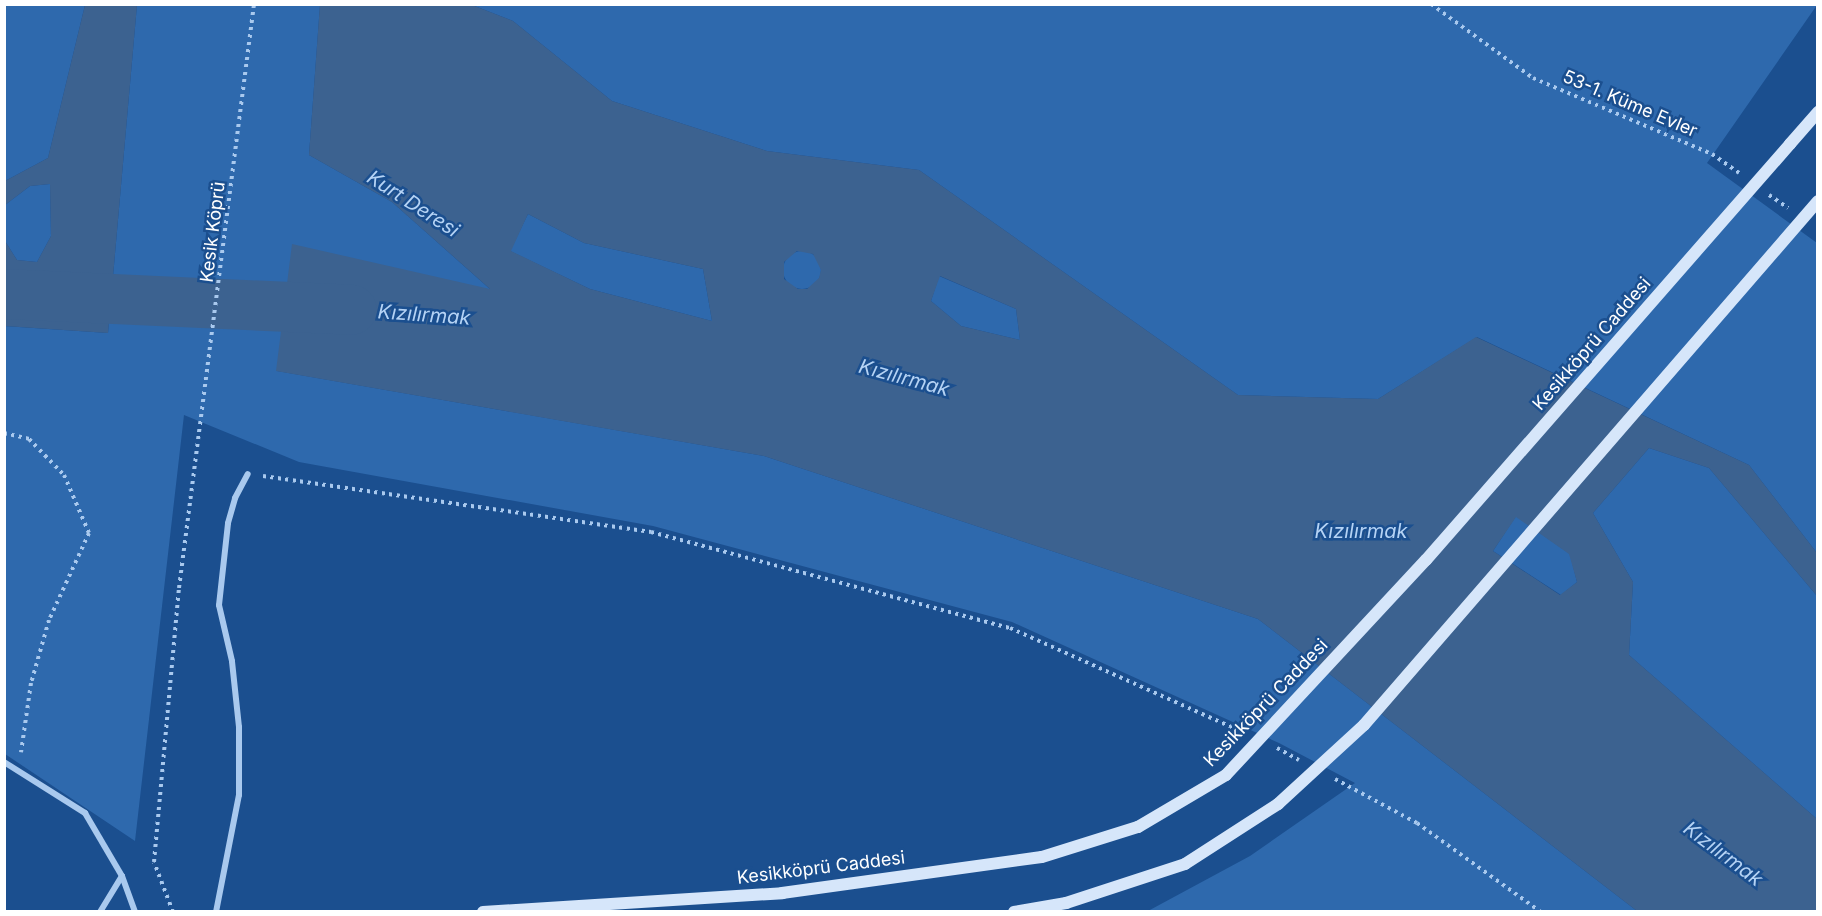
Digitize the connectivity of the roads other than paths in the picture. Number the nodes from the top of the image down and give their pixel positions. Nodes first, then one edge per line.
1 (1818, 112) edge
2 (1818, 201) edge
3 (248, 474) road end
4 (4, 762) edge
5 (122, 876) junction
6 (100, 912) edge
7 (135, 912) edge
8 (216, 912) edge
9 (483, 912) edge
10 (1014, 912) edge

1 - 9 street, Kesikköprü Caddesi, bridge
2 - 10 street, bridge
3 - 8 street
4 - 5 street
5 - 6 street
5 - 7 street

